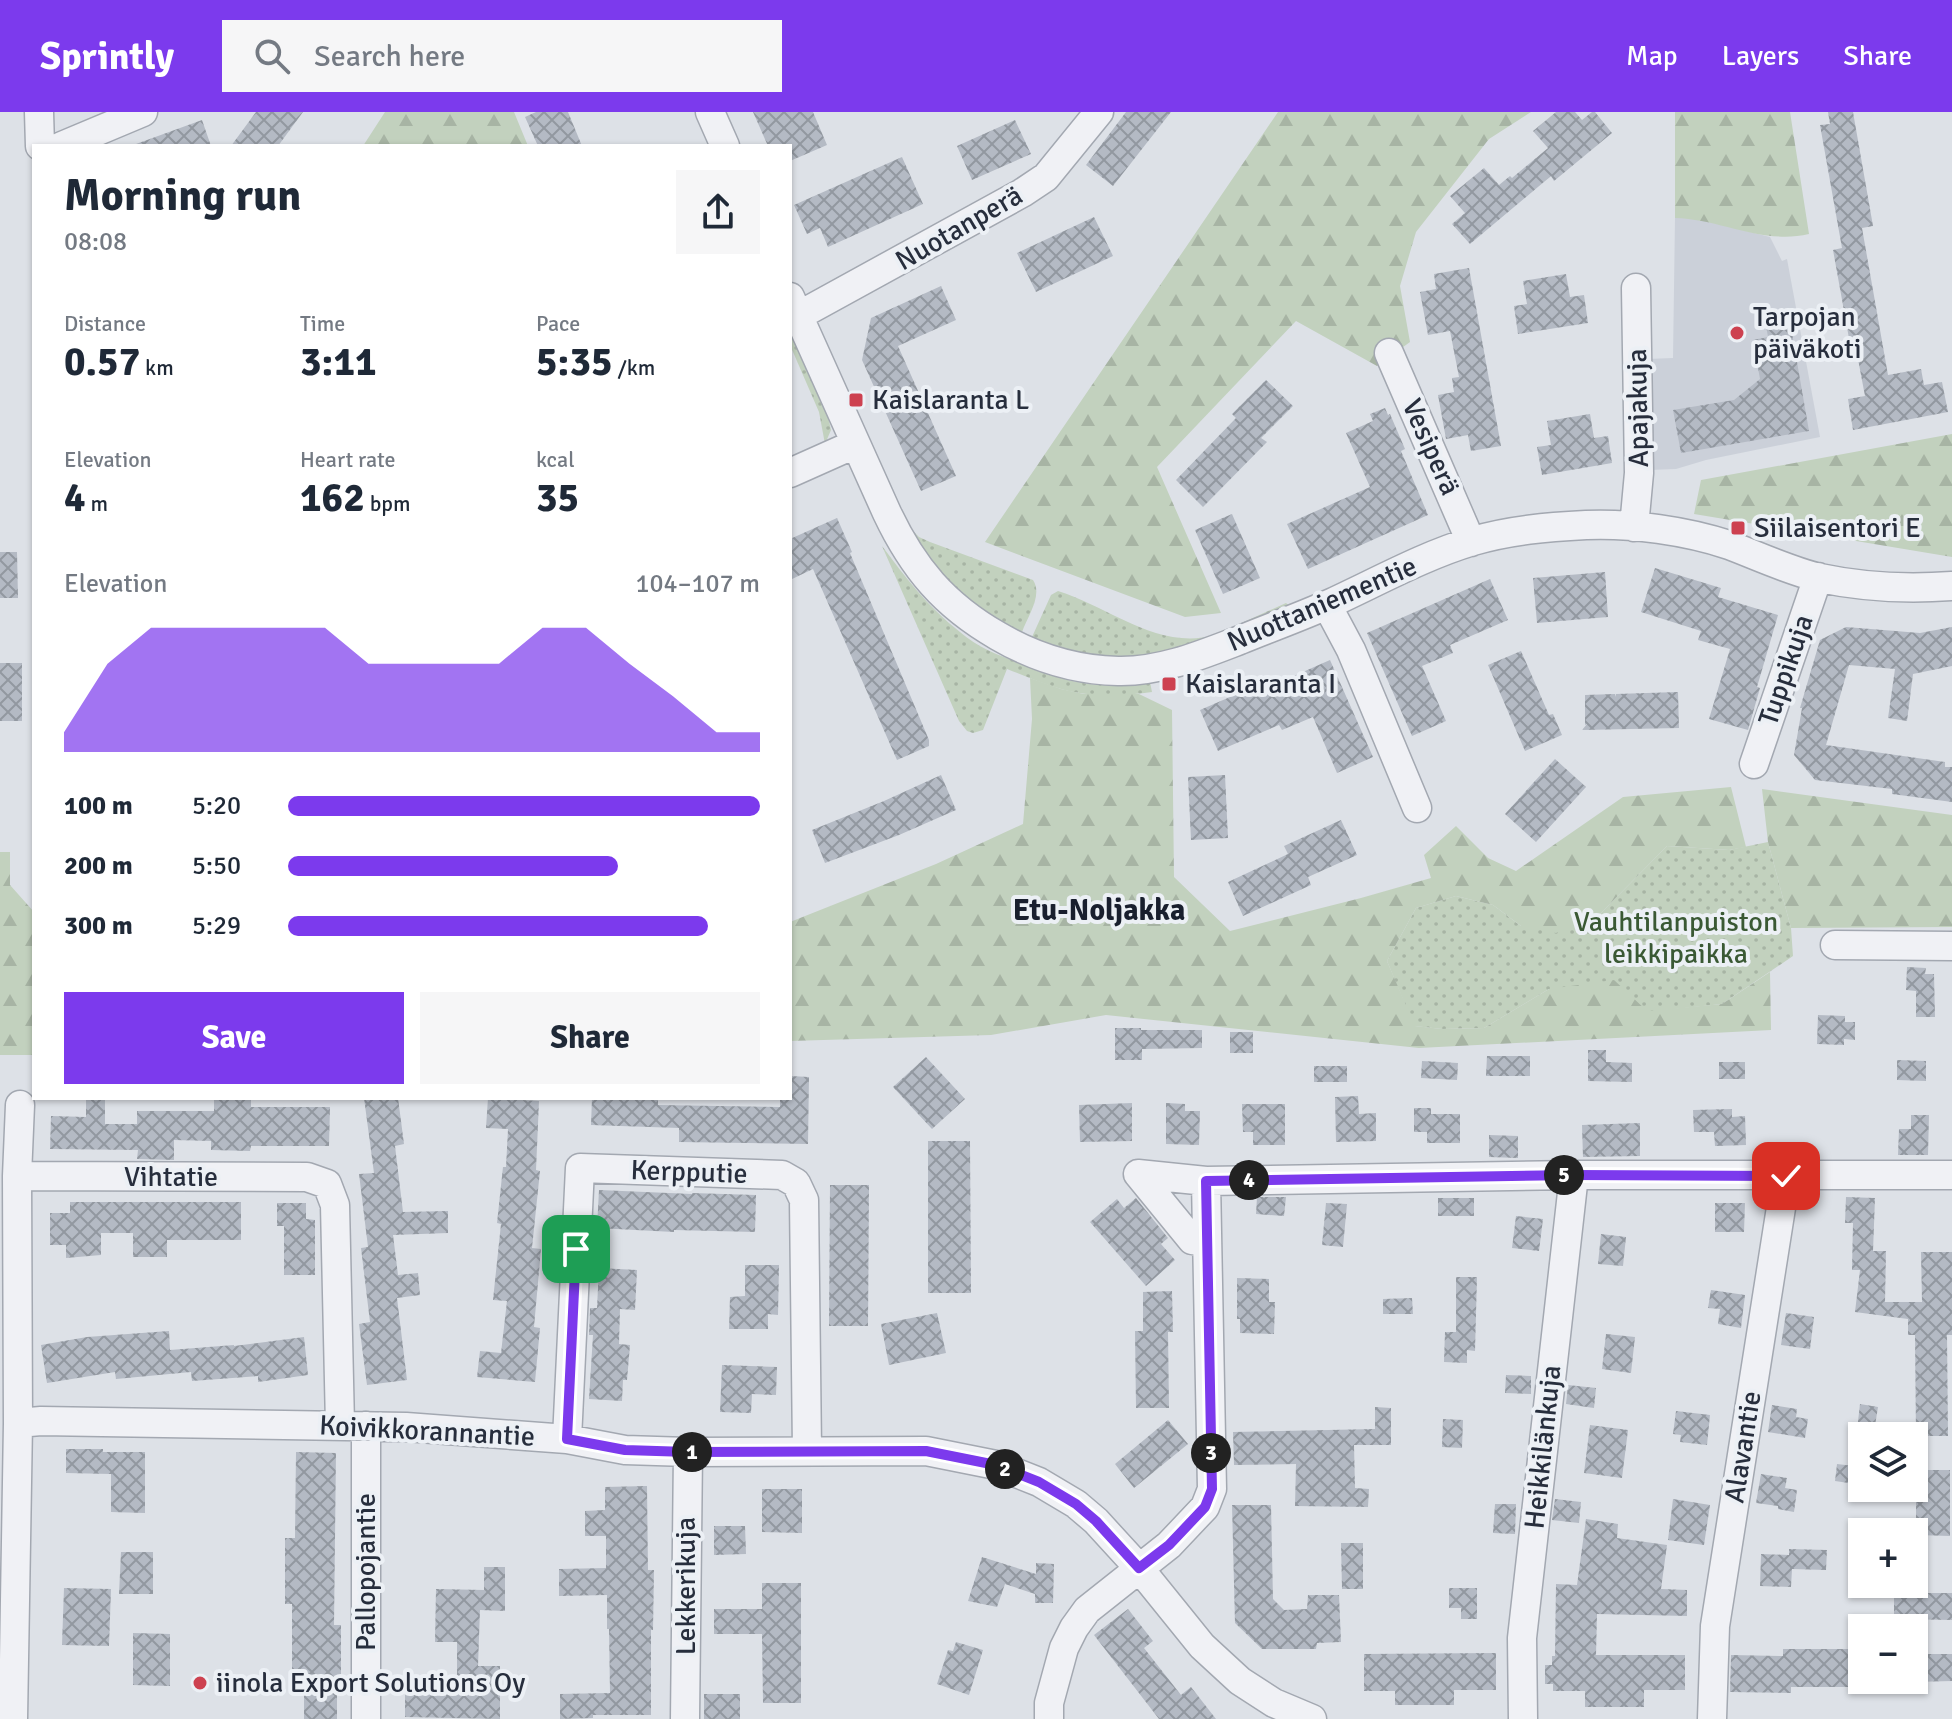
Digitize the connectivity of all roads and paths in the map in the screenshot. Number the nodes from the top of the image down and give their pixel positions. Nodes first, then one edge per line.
1 (39, 112) edge
2 (143, 112) edge
3 (710, 112) edge
4 (1099, 112) edge
5 (40, 144) edge
6 (67, 144) edge
7 (724, 144) edge
8 (1636, 288) dead end
9 (794, 307) edge
10 (1389, 353) dead end
11 (855, 444) junction
12 (792, 472) edge
13 (1634, 527) junction
14 (1471, 542) junction
15 (1818, 577) junction
16 (1952, 586) edge
17 (1327, 605) junction
18 (1754, 764) dead end
19 (1417, 808) dead end
20 (1835, 945) dead end
21 (1952, 946) edge
22 (20, 1105) dead end
23 (1574, 1175) junction
24 (1952, 1175) edge
25 (17, 1176) junction
26 (1786, 1176) junction
27 (1206, 1181) junction
28 (1207, 1242) junction
29 (18, 1423) junction
30 (353, 1425) junction
31 (567, 1439) junction
32 (807, 1450) junction
33 (688, 1452) junction
34 (1139, 1568) junction
35 (1267, 1711) edge
36 (13, 1719) edge
37 (366, 1719) edge
38 (685, 1719) edge
39 (1049, 1719) edge
40 (1312, 1719) edge
41 (1523, 1719) edge
42 (1712, 1719) edge

1 - 5 street
2 - 6 street
3 - 7 street
4 - 9 street, Nuotanperä
8 - 13 street, Apajakuja
9 - 11 street, Nuottaniementie
10 - 14 street, Vesiperä
11 - 12 street
11 - 17 street, Nuottaniementie
13 - 14 street, Nuottaniementie
13 - 15 street, Nuottaniementie
14 - 17 street, Nuottaniementie
15 - 16 street, Nuottaniementie
15 - 18 street, Tuppikuja
17 - 19 street
20 - 21 street
22 - 25 street
23 - 26 street
23 - 27 street
23 - 41 street, Heikkilänkuja
24 - 26 street
25 - 29 street
25 - 30 street, Vihtatie
26 - 42 street, Alavantie
27 - 28 street
27 - 28 street
28 - 34 street
29 - 30 street, Koivikkorannantie
29 - 36 street
30 - 31 street, Koivikkorannantie
30 - 37 street, Pallopojantie
31 - 32 street, Kerpputie
31 - 33 street, Koivikkorannantie
32 - 33 street, Koivikkorannantie
32 - 34 street, Koivikkorannantie
33 - 38 street, Lekkerikuja
34 - 35 street, Koivikkorannantie
34 - 39 street
35 - 40 street, Koivikkorannantie

